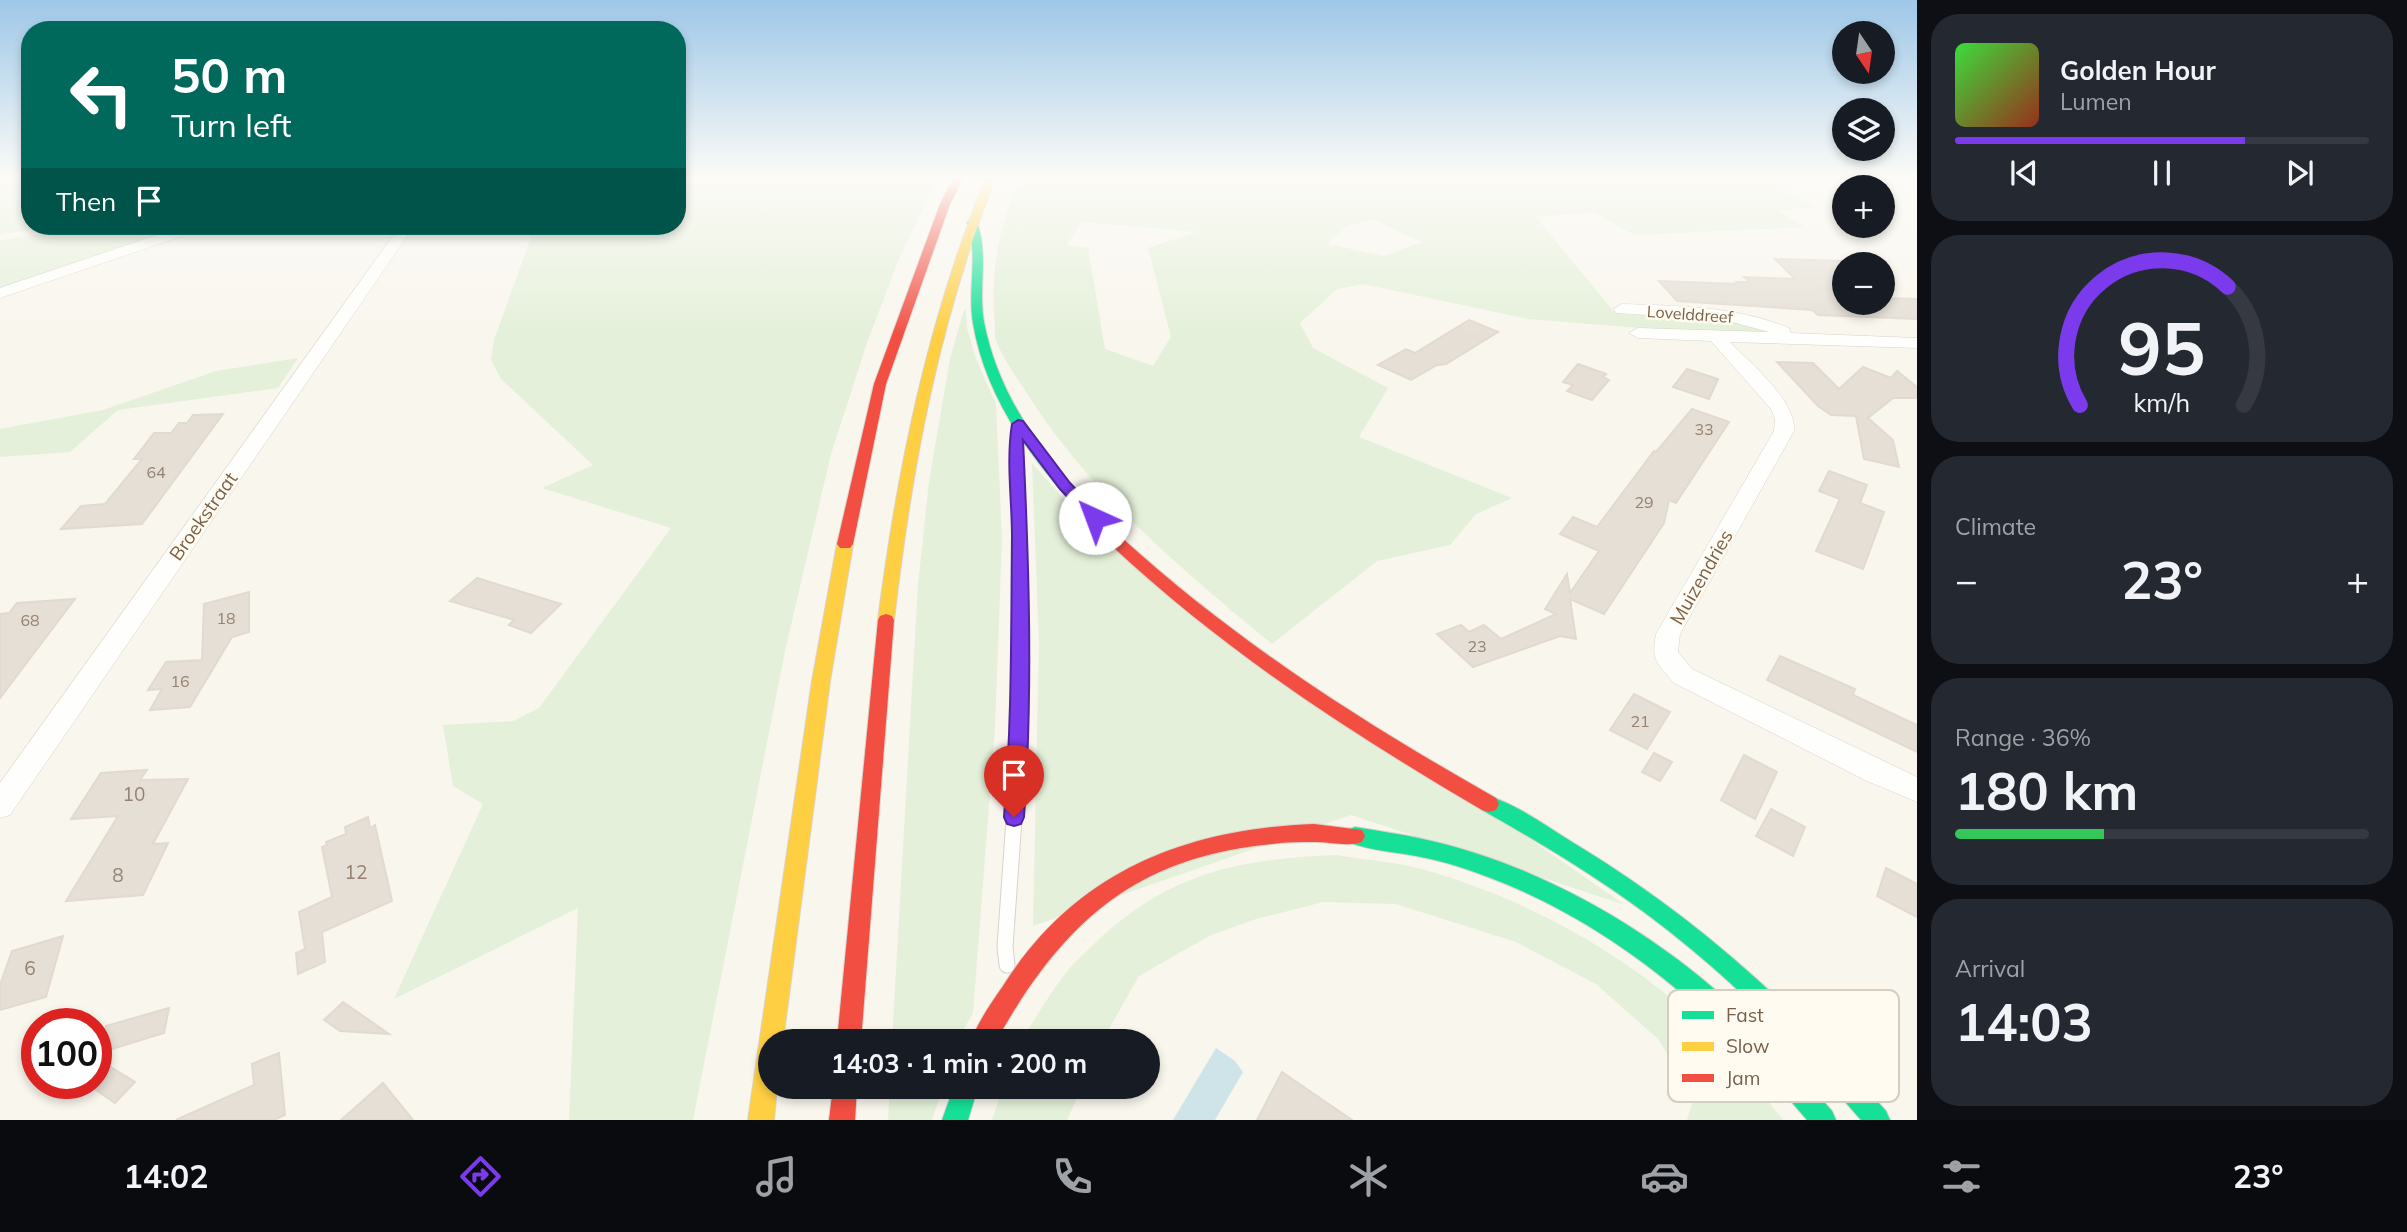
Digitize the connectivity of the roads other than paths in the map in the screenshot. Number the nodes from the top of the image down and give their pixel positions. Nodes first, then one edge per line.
1 (935, 231) edge
2 (969, 231) edge
3 (977, 231) edge
4 (171, 235) edge
5 (401, 235) edge
6 (0, 293) edge
7 (1622, 309) dead end
8 (1638, 333) dead end
9 (1715, 335) junction
10 (1796, 338) junction
11 (1917, 343) edge
12 (1018, 424) junction
13 (1917, 790) edge
14 (0, 806) edge
15 (1698, 990) edge
16 (1754, 990) edge
17 (1011, 992) junction
18 (772, 1029) edge
19 (850, 1029) edge
20 (990, 1029) edge
21 (763, 1099) edge
22 (844, 1099) edge
23 (962, 1099) edge
24 (1807, 1102) edge
25 (1862, 1102) edge
26 (761, 1120) edge
27 (842, 1120) edge
28 (955, 1120) edge
29 (1823, 1120) edge
30 (1877, 1120) edge

1 - 18 highway
2 - 19 highway
3 - 12 highway
4 - 6 street
5 - 14 street, Broekstraat
7 - 10 street, Lovelddreef
8 - 9 street, Lovelddreef
9 - 10 street, Lovelddreef
9 - 13 street, Muizendries
10 - 11 street, Lovelddreef
12 - 16 highway
12 - 17 lane
15 - 17 highway
17 - 20 highway
21 - 26 highway
22 - 27 highway
23 - 28 highway
24 - 29 highway
25 - 30 highway

